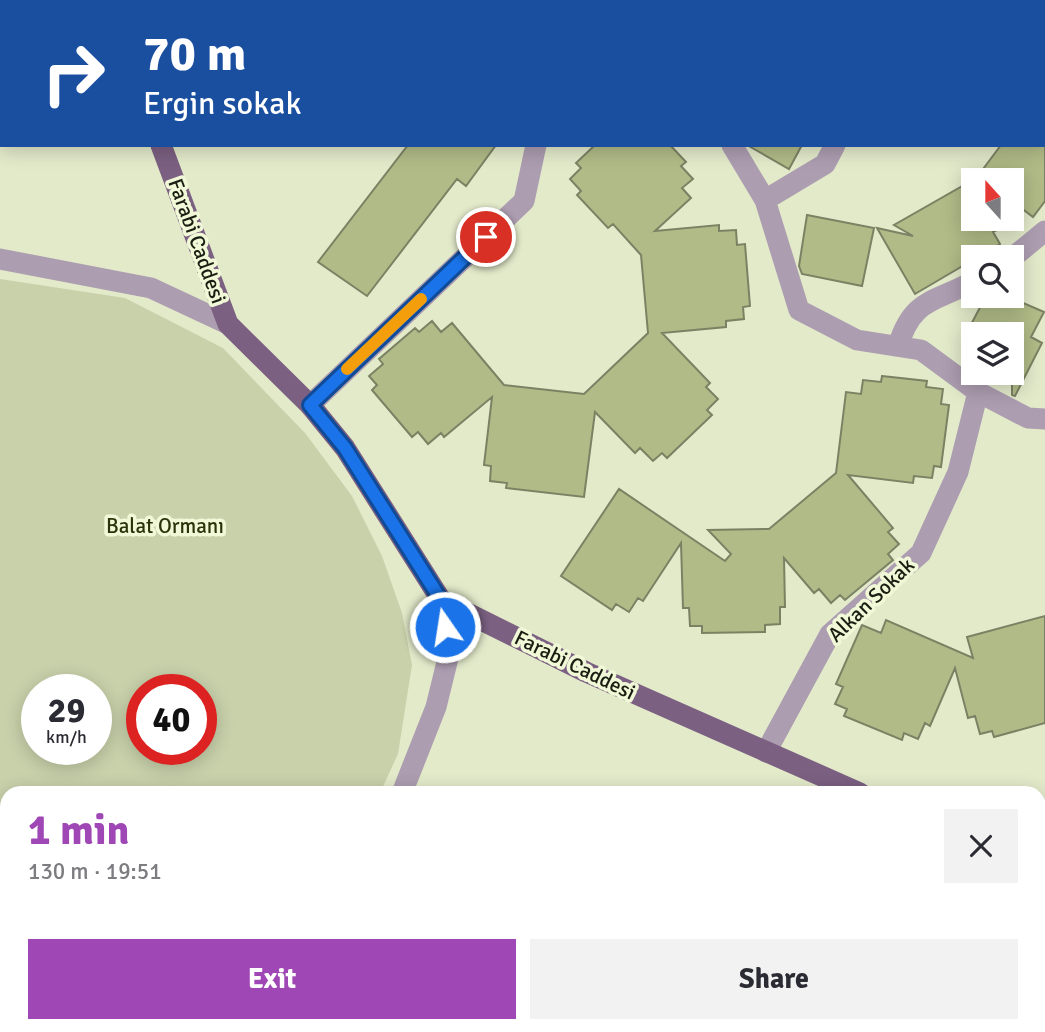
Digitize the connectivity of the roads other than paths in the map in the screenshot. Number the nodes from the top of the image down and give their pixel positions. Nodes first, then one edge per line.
1 (162, 147) edge
2 (536, 147) edge
3 (733, 147) edge
4 (834, 147) edge
5 (765, 200) junction
6 (1045, 231) edge
7 (1024, 248) edge
8 (0, 259) edge
9 (961, 286) edge
10 (228, 324) junction
11 (898, 346) junction
12 (978, 392) junction
13 (310, 405) junction
14 (1045, 419) edge
15 (441, 600) junction
16 (766, 752) junction
17 (405, 786) edge
18 (844, 786) edge

1 - 10 main road, Farabi Caddesi
2 - 13 street
3 - 5 street
4 - 5 street
5 - 11 street
6 - 7 street
8 - 10 street
9 - 11 street
10 - 13 main road, Farabi Caddesi
11 - 12 street
12 - 14 street
12 - 16 street, Alkan Sokak
13 - 15 main road, Farabi Caddesi
15 - 16 main road, Farabi Caddesi
15 - 17 street
16 - 18 main road, Farabi Caddesi

